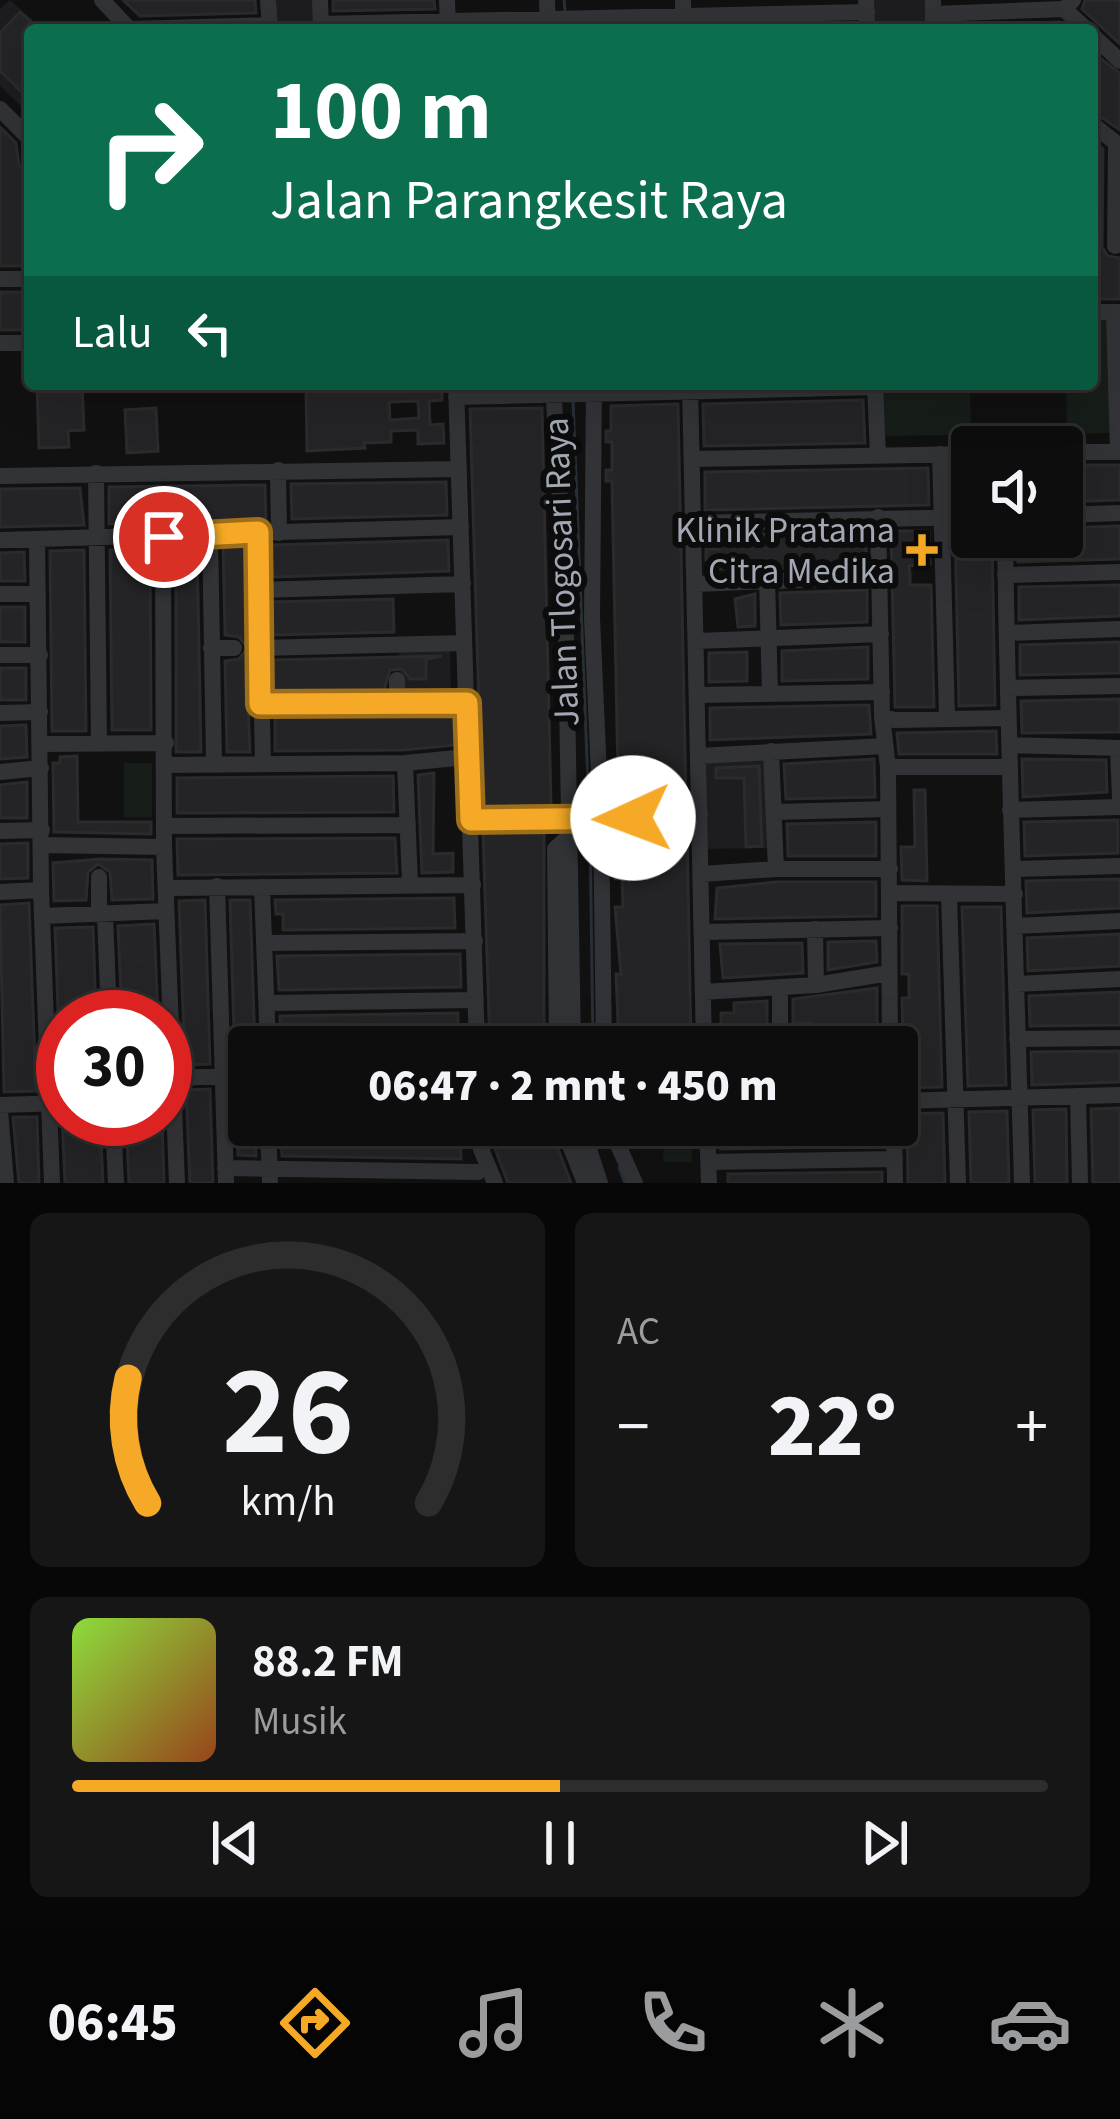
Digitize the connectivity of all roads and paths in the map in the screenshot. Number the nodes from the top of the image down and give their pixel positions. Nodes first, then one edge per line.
1 (102, 0) edge
2 (581, 0) edge
3 (1068, 4) edge
4 (867, 14) edge
5 (683, 15) edge
6 (933, 15) edge
7 (447, 16) edge
8 (550, 17) edge
9 (580, 23) edge
10 (125, 24) edge
11 (355, 24) edge
12 (1098, 41) edge
13 (1120, 62) edge
14 (0, 109) edge
15 (1098, 128) edge
16 (24, 133) edge
17 (1118, 246) edge
18 (1117, 312) edge
19 (456, 390) edge
20 (557, 390) edge
21 (592, 390) edge
22 (690, 390) edge
23 (875, 390) edge
24 (1083, 452) edge
25 (1119, 452) edge
26 (940, 454) junction
27 (951, 454) edge
28 (878, 455) junction
29 (692, 459) junction
30 (459, 469) junction
31 (278, 470) junction
32 (96, 473) junction
33 (0, 476) edge
34 (1120, 513) edge
35 (1083, 514) edge
36 (878, 517) junction
37 (941, 518) junction
38 (951, 518) edge
39 (693, 524) junction
40 (461, 526) junction
41 (258, 532) junction
42 (210, 533) junction
43 (279, 533) junction
44 (96, 537) junction
45 (164, 537) junction
46 (37, 539) junction
47 (0, 540) edge
48 (1005, 558) edge
49 (1120, 572) edge
50 (1005, 575) junction
51 (878, 577) junction
52 (767, 580) junction
53 (463, 584) junction
54 (695, 584) junction
55 (258, 590) junction
56 (0, 594) edge
57 (38, 594) junction
58 (1120, 629) edge
59 (1007, 633) junction
60 (881, 634) junction
61 (768, 638) junction
62 (696, 641) junction
63 (464, 643) junction
64 (211, 648) junction
65 (234, 648) dead end
66 (259, 648) junction
67 (40, 655) junction
68 (0, 656) edge
69 (397, 680) dead end
70 (1120, 686) edge
71 (1009, 688) junction
72 (882, 692) junction
73 (770, 694) junction
74 (697, 695) junction
75 (398, 702) junction
76 (467, 703) junction
77 (260, 704) junction
78 (40, 712) junction
79 (0, 713) edge
80 (883, 717) junction
81 (947, 717) junction
82 (1008, 718) junction
83 (166, 743) junction
84 (40, 744) junction
85 (99, 744) junction
86 (1010, 745) junction
87 (885, 746) junction
88 (1119, 748) edge
89 (771, 752) junction
90 (698, 756) junction
91 (466, 757) junction
92 (214, 763) junction
93 (263, 763) junction
94 (405, 763) junction
95 (166, 764) junction
96 (888, 767) junction
97 (1008, 767) junction
98 (41, 768) junction
99 (0, 772) edge
100 (1120, 798) edge
101 (1120, 807) edge
102 (887, 809) junction
103 (1010, 810) junction
104 (775, 812) junction
105 (700, 814) junction
106 (599, 819) junction
107 (471, 820) junction
108 (408, 825) junction
109 (164, 826) junction
110 (568, 826) junction
111 (0, 831) edge
112 (42, 838) junction
113 (164, 847) junction
114 (1120, 866) edge
115 (776, 869) junction
116 (890, 869) junction
117 (1013, 869) junction
118 (701, 874) junction
119 (99, 877) dead end
120 (410, 883) junction
121 (473, 885) junction
122 (217, 886) junction
123 (262, 887) junction
124 (166, 888) junction
125 (41, 890) junction
126 (0, 892) edge
127 (890, 893) junction
128 (949, 894) junction
129 (1016, 894) junction
130 (166, 911) junction
131 (102, 915) junction
132 (42, 916) junction
133 (1120, 921) edge
134 (1014, 926) junction
135 (890, 928) junction
136 (815, 929) junction
137 (704, 932) junction
138 (475, 941) junction
139 (266, 943) junction
140 (889, 973) junction
141 (1120, 979) edge
142 (1016, 984) junction
143 (816, 986) junction
144 (780, 989) junction
145 (47, 990) edge
146 (107, 990) edge
147 (170, 990) edge
148 (703, 992) junction
149 (476, 1000) junction
150 (269, 1003) junction
151 (268, 1026) edge
152 (477, 1026) edge
153 (557, 1026) edge
154 (573, 1026) edge
155 (604, 1026) edge
156 (704, 1026) edge
157 (781, 1026) edge
158 (890, 1026) edge
159 (1120, 1038) edge
160 (1017, 1039) junction
161 (223, 1076) junction
162 (228, 1076) edge
163 (192, 1077) edge
164 (1120, 1095) edge
165 (1020, 1096) junction
166 (1078, 1096) junction
167 (956, 1099) junction
168 (918, 1100) edge
169 (36, 1105) edge
170 (0, 1107) edge
171 (53, 1146) edge
172 (114, 1146) edge
173 (174, 1146) edge
174 (481, 1146) edge
175 (570, 1146) edge
176 (588, 1146) edge
177 (618, 1146) edge
178 (708, 1146) edge
179 (894, 1146) edge
180 (481, 1149) junction
181 (895, 1159) junction
182 (709, 1162) junction
183 (225, 1175) edge
184 (270, 1175) edge
185 (479, 1177) edge
186 (6, 1183) edge
187 (52, 1183) edge
188 (116, 1183) edge
189 (177, 1183) edge
190 (495, 1183) edge
191 (585, 1183) edge
192 (600, 1183) edge
193 (635, 1183) edge
194 (709, 1183) edge
195 (895, 1183) edge
196 (958, 1183) edge
197 (1022, 1183) edge
198 (1080, 1183) edge

1 - 10 street
2 - 9 street
3 - 6 street
4 - 5 street
5 - 9 street
7 - 8 street
7 - 11 street
8 - 9 street
12 - 13 street
14 - 16 street
15 - 17 street
18 - 25 street
19 - 30 street
20 - 110 street, Jalan Tlogosari Raya
21 - 106 street, Jalan Tlogosari Raya
22 - 29 street
23 - 28 street
24 - 25 street
26 - 27 street
26 - 28 street
26 - 37 street
28 - 29 street
29 - 39 street
30 - 31 street
30 - 40 street
31 - 32 street
31 - 43 street
32 - 33 street
32 - 44 street
34 - 35 street
36 - 37 street
36 - 39 street
36 - 51 street
37 - 38 street
37 - 81 street
39 - 54 street
40 - 43 street
40 - 53 street
41 - 42 street
41 - 43 street
41 - 55 street
42 - 45 street
42 - 64 street
44 - 45 street
44 - 46 street
44 - 85 street
45 - 83 street
46 - 47 street
46 - 57 street
48 - 50 street
49 - 50 street
50 - 59 street
51 - 52 street
51 - 60 street
52 - 54 street
52 - 61 street
53 - 55 street
53 - 63 street
54 - 62 street
55 - 66 street
56 - 57 street
57 - 67 street
58 - 59 street
59 - 71 street
60 - 61 street
60 - 72 street
61 - 62 street
61 - 73 street
62 - 74 street
63 - 66 street
63 - 76 street
64 - 65 street
64 - 92 street
66 - 77 street
67 - 68 street
67 - 78 street
69 - 75 street
70 - 71 street
71 - 82 street
72 - 73 street
72 - 80 street
73 - 74 street
74 - 90 street
75 - 76 street
75 - 77 street
76 - 91 street
77 - 93 street
78 - 79 street
78 - 84 street
80 - 81 street
80 - 87 street
81 - 82 street
82 - 86 street
83 - 85 street
83 - 95 street
84 - 85 street
84 - 98 street
86 - 88 street
86 - 97 street
87 - 89 street
87 - 96 street
88 - 100 street
89 - 90 street
89 - 104 street
90 - 105 street
91 - 94 street
91 - 107 street
92 - 93 street
92 - 95 street
93 - 94 street
94 - 108 street
95 - 109 street
96 - 97 street
96 - 102 street
97 - 103 street
98 - 99 street
98 - 112 street
101 - 103 street
102 - 104 street
102 - 116 street
103 - 117 street
104 - 115 street
105 - 106 street
105 - 118 street
106 - 110 street
106 - 155 street, Jalan Tlogosari Raya
107 - 110 street
107 - 121 street
108 - 109 street
108 - 120 street
109 - 113 street
110 - 153 street
110 - 154 street, Jalan Tlogosari Raya
111 - 112 street
112 - 113 street
112 - 125 street
113 - 124 street
114 - 117 street
115 - 116 street
115 - 118 street
116 - 127 street
117 - 129 street
118 - 137 street
119 - 131 street
120 - 121 street
120 - 123 street
121 - 138 street
122 - 123 street
122 - 124 street
122 - 161 street
123 - 139 street
124 - 130 street
125 - 126 street
125 - 132 street
127 - 128 street
127 - 135 street
128 - 129 street
128 - 167 street
129 - 134 street
130 - 131 street
130 - 147 street
131 - 132 street
131 - 146 street
132 - 145 street
133 - 134 street
134 - 142 street
135 - 136 street
135 - 140 street
136 - 137 street
136 - 143 street
137 - 148 street
138 - 139 street
138 - 149 street
139 - 150 street
140 - 143 street
140 - 158 street
141 - 142 street
142 - 160 street
143 - 144 street
144 - 148 street
144 - 157 street
148 - 156 street
149 - 150 street
149 - 152 street
150 - 151 street
159 - 160 street
160 - 165 street
161 - 162 street
161 - 163 street
161 - 183 street
164 - 166 street
165 - 166 street
165 - 167 street
165 - 197 street
166 - 198 street
167 - 168 street
167 - 196 street
169 - 170 street
170 - 186 street
171 - 187 street
172 - 188 street
173 - 189 street
174 - 180 street
175 - 191 street
176 - 192 street
177 - 193 street
178 - 182 street
179 - 181 street
180 - 185 street
180 - 190 street
181 - 182 street
181 - 195 street
182 - 194 street
183 - 184 street
184 - 185 street

